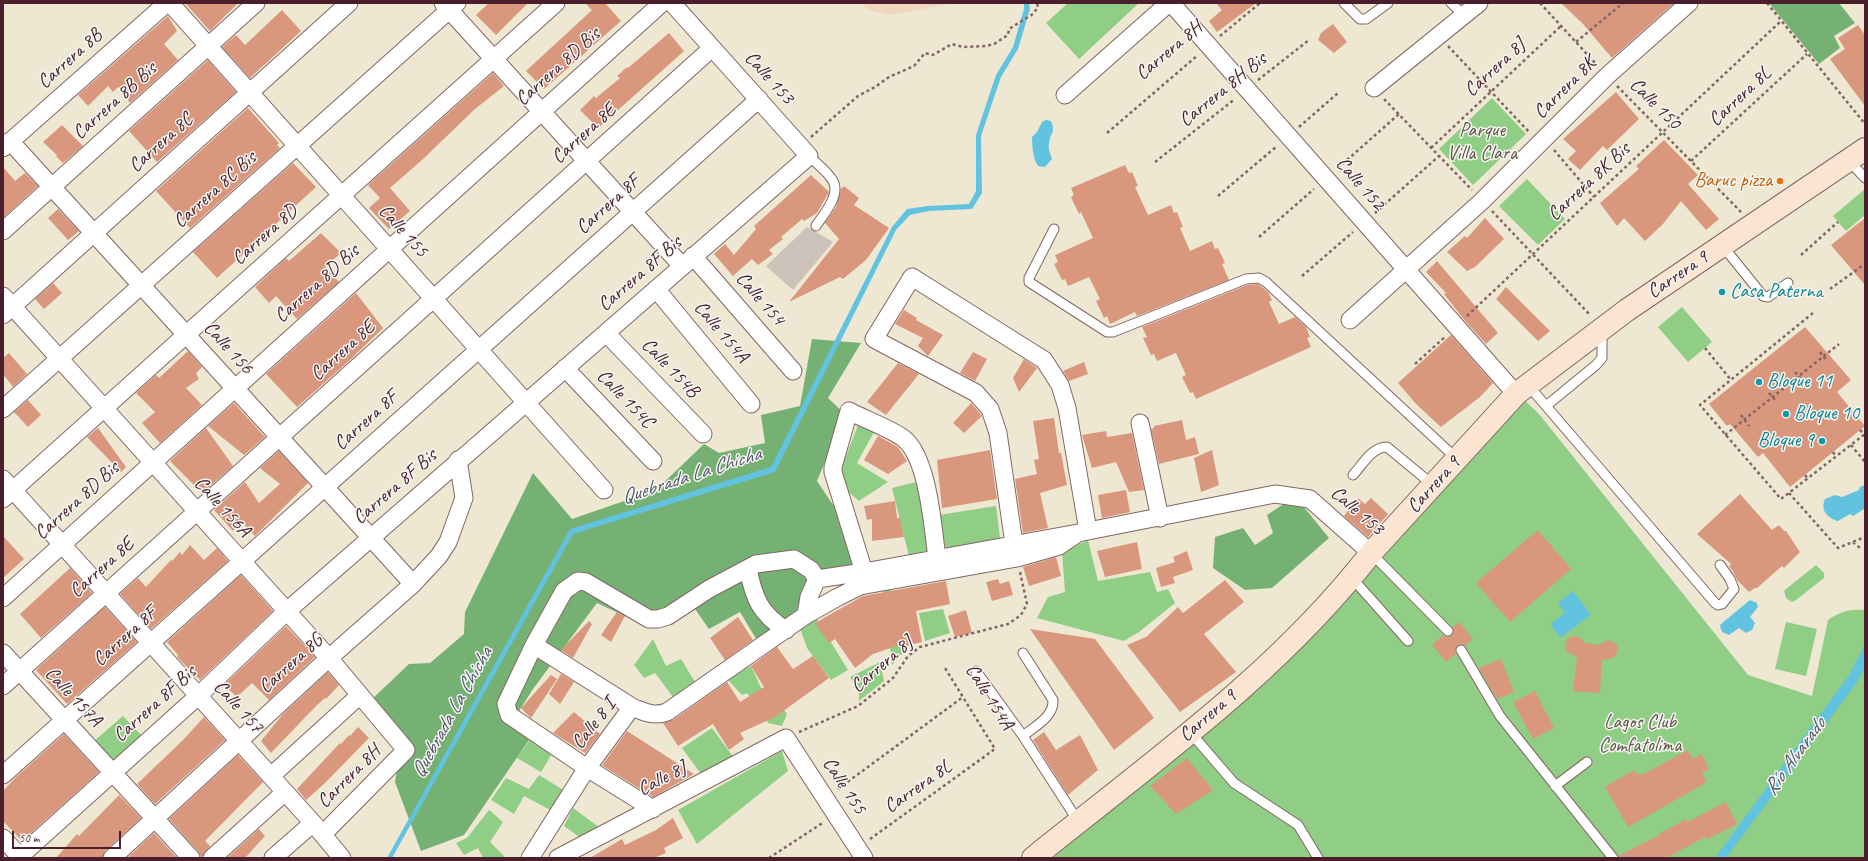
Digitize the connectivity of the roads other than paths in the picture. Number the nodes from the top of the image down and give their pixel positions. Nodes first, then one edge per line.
1 (167, 3) edge
2 (170, 3) edge
3 (256, 3) edge
4 (349, 3) edge
5 (556, 3) edge
6 (662, 3) edge
7 (672, 3) edge
8 (1170, 3) edge
9 (1344, 3) edge
10 (1388, 3) edge
11 (1451, 3) edge
12 (1479, 3) edge
13 (1689, 3) edge
14 (450, 5) edge
15 (1464, 15) junction
16 (208, 46) junction
17 (712, 48) junction
18 (494, 59) junction
19 (1374, 88) dead end
20 (250, 92) junction
21 (1065, 95) dead end
22 (759, 99) junction
23 (542, 111) junction
24 (7, 145) edge
25 (297, 146) junction
26 (806, 151) junction
27 (1856, 154) edge
28 (586, 161) junction
29 (1865, 178) edge
30 (52, 187) junction
31 (342, 195) junction
32 (633, 212) junction
33 (816, 226) dead end
34 (1054, 229) dead end
35 (3, 231) edge
36 (94, 233) junction
37 (1722, 246) junction
38 (390, 249) junction
39 (688, 261) junction
40 (1406, 270) junction
41 (1788, 283) dead end
42 (141, 285) junction
43 (656, 289) junction
44 (434, 298) junction
45 (6, 306) edge
46 (1350, 320) dead end
47 (1602, 328) junction
48 (606, 332) junction
49 (186, 335) junction
50 (479, 349) junction
51 (59, 359) junction
52 (565, 368) junction
53 (793, 371) dead end
54 (235, 388) junction
55 (1522, 390) junction
56 (526, 402) junction
57 (751, 404) dead end
58 (1546, 406) junction
59 (104, 408) junction
60 (3, 409) edge
61 (1140, 423) dead end
62 (703, 434) dead end
63 (280, 437) junction
64 (1457, 459) junction
65 (458, 460) junction
66 (653, 461) dead end
67 (153, 462) junction
68 (1354, 475) dead end
69 (1433, 485) junction
70 (325, 487) junction
71 (6, 490) edge
72 (604, 490) dead end
73 (197, 512) junction
74 (1160, 518) junction
75 (1083, 532) junction
76 (371, 538) junction
77 (62, 545) junction
78 (1016, 551) junction
79 (1371, 553) junction
80 (937, 559) junction
81 (242, 561) junction
82 (1720, 565) dead end
83 (748, 569) junction
84 (864, 572) junction
85 (1352, 578) junction
86 (817, 579) junction
87 (413, 584) junction
88 (106, 594) junction
89 (3, 598) edge
90 (287, 611) junction
91 (806, 615) junction
92 (786, 630) junction
93 (1448, 631) dead end
94 (1408, 641) dead end
95 (150, 643) junction
96 (534, 645) junction
97 (1461, 650) dead end
98 (3, 653) edge
99 (1023, 653) dead end
100 (330, 658) junction
101 (976, 671) dead end
102 (20, 672) junction
103 (3, 686) edge
104 (360, 695) junction
105 (198, 696) junction
106 (632, 707) junction
107 (64, 720) junction
108 (1190, 732) junction
109 (1023, 736) junction
110 (786, 738) joint
111 (239, 741) junction
112 (406, 750) joint
113 (1587, 762) dead end
114 (587, 768) junction
115 (113, 773) junction
116 (3, 775) edge
117 (271, 776) junction
118 (1556, 786) junction
119 (285, 792) junction
120 (653, 809) junction
121 (155, 819) junction
122 (1078, 821) junction
123 (318, 829) junction
124 (3, 838) edge
125 (861, 853) edge
126 (19, 858) edge
127 (112, 858) edge
128 (191, 858) edge
129 (212, 858) edge
130 (273, 858) edge
131 (342, 858) edge
132 (530, 858) edge
133 (558, 858) edge
134 (1033, 858) edge
135 (1318, 858) edge
136 (1612, 858) edge

1 - 24 street, Carrera 8B
2 - 16 street, Calle 155
3 - 16 street, Carrera 8B Bis
4 - 20 street, Carrera 8C
5 - 18 street, Carrera 8D
6 - 23 street, Carrera 8D Bis
7 - 17 street, Calle 153
8 - 21 street
8 - 40 street, Calle 152
9 - 10 lane
11 - 15 lane
12 - 15 street
13 - 40 street, Carrera 8K
14 - 18 street, Calle 154
14 - 25 street, Carrera 8C Bis
15 - 19 street
16 - 20 street, Calle 155
16 - 30 street, Carrera 8B Bis
17 - 22 street, Calle 153
17 - 28 street, Carrera 8E
18 - 23 street, Calle 154
18 - 31 street, Carrera 8D
20 - 25 street, Calle 155
20 - 36 street, Carrera 8C
22 - 26 street, Calle 153
22 - 32 street, Carrera 8F
23 - 28 street, Calle 154
23 - 38 street, Carrera 8D Bis
24 - 30 street, Calle 156
25 - 31 street, Calle 155
25 - 42 street, Carrera 8C Bis
26 - 33 lane, Calle 153
26 - 39 street, Carrera 8F Bis
27 - 29 lane
27 - 37 street, Carrera 9
28 - 32 street, Calle 154
28 - 44 street, Carrera 8E
30 - 35 street, Carrera 8B Bis
30 - 36 street, Calle 156
31 - 38 street, Calle 155
31 - 49 street, Carrera 8D
32 - 39 street, Calle 154
32 - 50 street, Carrera 8F
34 - 64 lane
36 - 42 street, Calle 156
36 - 45 street, Carrera 8C
37 - 41 lane
37 - 47 street, Carrera 9
38 - 44 street, Calle 155
38 - 54 street, Carrera 8D Bis
39 - 43 street, Carrera 8F Bis
39 - 53 street, Calle 154
40 - 46 street, Carrera 8K
40 - 55 street, Calle 152
42 - 49 street, Calle 156
42 - 51 street, Carrera 8C Bis
43 - 48 street, Carrera 8F Bis
43 - 57 street, Calle 154A
44 - 50 street, Calle 155
44 - 63 street, Carrera 8E
45 - 51 street, Calle 156A
47 - 55 street, Carrera 9
47 - 58 lane
48 - 52 street, Carrera 8F Bis
48 - 62 street, Calle 154B
49 - 54 street, Calle 156
49 - 59 street, Carrera 8D
50 - 56 street, Calle 155
50 - 70 street, Carrera 8F
51 - 59 street, Calle 156A
51 - 60 street, Carrera 8C Bis
52 - 56 street, Carrera 8F Bis
52 - 66 street, Calle 154C
54 - 63 street, Calle 156
54 - 67 street, Carrera 8D Bis
55 - 58 lane
55 - 64 street, Carrera 9
56 - 65 street, Carrera 8F Bis
56 - 72 street, Calle 155
58 - 82 lane
59 - 67 street, Calle 156A
59 - 71 street, Carrera 8D
61 - 74 street
63 - 70 street, Calle 156
63 - 73 street, Carrera 8E
64 - 69 street, Carrera 9
65 - 76 street, Carrera 8F Bis
65 - 87 street, Carrera 8G
67 - 73 street, Calle 156A
67 - 77 street, Carrera 8D Bis
68 - 69 lane
69 - 79 street, Carrera 9
70 - 76 street, Calle 156
70 - 81 street, Carrera 8F
71 - 77 street, Calle 157
73 - 81 street, Calle 156A
73 - 88 street, Carrera 8E
74 - 75 street, Calle 153
74 - 79 street, Calle 153
75 - 78 street, Calle 153
75 - 78 street
76 - 87 street, Calle 156
76 - 90 street, Carrera 8F Bis
77 - 88 street, Calle 157
77 - 89 street, Carrera 8D Bis
78 - 80 street
78 - 91 street, Calle 8 I
79 - 85 street, Carrera 9
79 - 93 lane, Calle 153
80 - 84 street
80 - 84 street
81 - 90 street, Calle 156A
81 - 95 street, Carrera 8F
83 - 86 street
83 - 92 street
83 - 96 street
84 - 86 street
85 - 94 lane
85 - 108 street, Carrera 9
86 - 91 street
87 - 100 street, Carrera 8G
88 - 95 street, Calle 157
88 - 102 street, Carrera 8E
90 - 100 street, Calle 156A
90 - 105 street, Carrera 8F Bis
91 - 92 street, Calle 8 I
92 - 106 street, Calle 8 I
95 - 105 street, Calle 157
95 - 107 street, Carrera 8F
96 - 106 street
96 - 114 street
97 - 118 lane
98 - 102 street, Calle 157A
99 - 109 lane
100 - 104 street, Calle 156A
100 - 111 street, Carrera 8G
101 - 109 lane
102 - 103 street, Carrera 8E
102 - 107 street, Calle 157A
104 - 112 street, Calle 156A
104 - 117 street
105 - 111 street, Calle 157
105 - 115 street, Carrera 8F Bis
106 - 114 street, Calle 8 I
107 - 115 street, Calle 157A
107 - 116 street, Carrera 8F
108 - 122 street, Carrera 9
108 - 135 lane
109 - 122 lane
110 - 120 street, Calle 8J
110 - 125 street, Calle 155
111 - 117 street, Calle 157
111 - 121 street, Carrera 8G
112 - 123 street, Carrera 8H
113 - 118 lane
114 - 120 street
114 - 132 street, Calle 8 I
115 - 121 street, Calle 157A
115 - 126 street, Carrera 8F Bis
117 - 119 street, Calle 157
118 - 136 lane
119 - 123 street, Calle 157
119 - 129 street
120 - 133 street, Calle 8J
121 - 127 street, Carrera 8G
121 - 128 street, Calle 157A
122 - 134 street, Carrera 9
123 - 130 street, Carrera 8H
123 - 131 street, Calle 157
124 - 126 street

